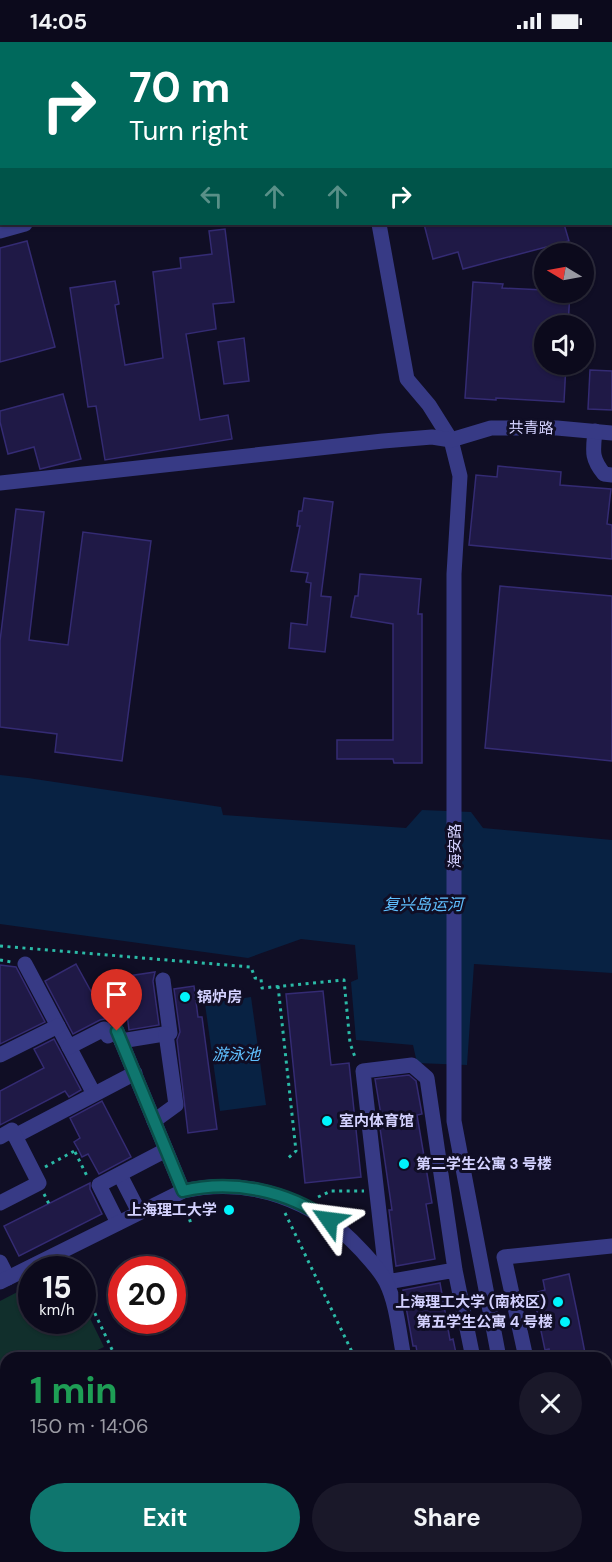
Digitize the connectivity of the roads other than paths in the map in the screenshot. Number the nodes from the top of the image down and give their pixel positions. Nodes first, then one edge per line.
1 (21, 225) edge
2 (379, 225) edge
3 (0, 231) edge
4 (595, 431) junction
5 (612, 433) edge
6 (451, 440) junction
7 (612, 475) edge
8 (0, 483) edge
9 (25, 964) dead end
10 (163, 980) dead end
11 (58, 1026) junction
12 (166, 1034) junction
13 (122, 1041) junction
14 (69, 1047) junction
15 (0, 1055) edge
16 (135, 1073) junction
17 (94, 1094) junction
18 (154, 1121) junction
19 (7, 1136) edge
20 (166, 1150) junction
21 (120, 1175) junction
22 (182, 1191) junction
23 (0, 1203) edge
24 (139, 1212) junction
25 (118, 1223) junction
26 (612, 1246) edge
27 (0, 1262) edge
28 (455, 1270) junction
29 (4, 1280) edge
30 (387, 1282) junction
31 (403, 1352) edge
32 (472, 1352) edge
33 (499, 1352) edge
34 (525, 1352) edge

1 - 3 street
2 - 6 street, 海安路
4 - 5 street, 共青路
4 - 6 street, 共青路
4 - 7 street
6 - 8 street
6 - 33 street, 海安路
9 - 11 street
10 - 12 street
11 - 14 street
11 - 15 street
12 - 13 street
12 - 18 street
13 - 14 street
13 - 16 street
14 - 17 street
16 - 17 street
16 - 18 street
17 - 19 street
18 - 20 street
19 - 23 street
20 - 21 street
20 - 22 street
21 - 24 street
21 - 25 street
22 - 24 street
22 - 30 street
24 - 25 street
25 - 29 street
26 - 34 street
27 - 29 street
28 - 30 street
28 - 30 street
28 - 32 street
30 - 31 street

